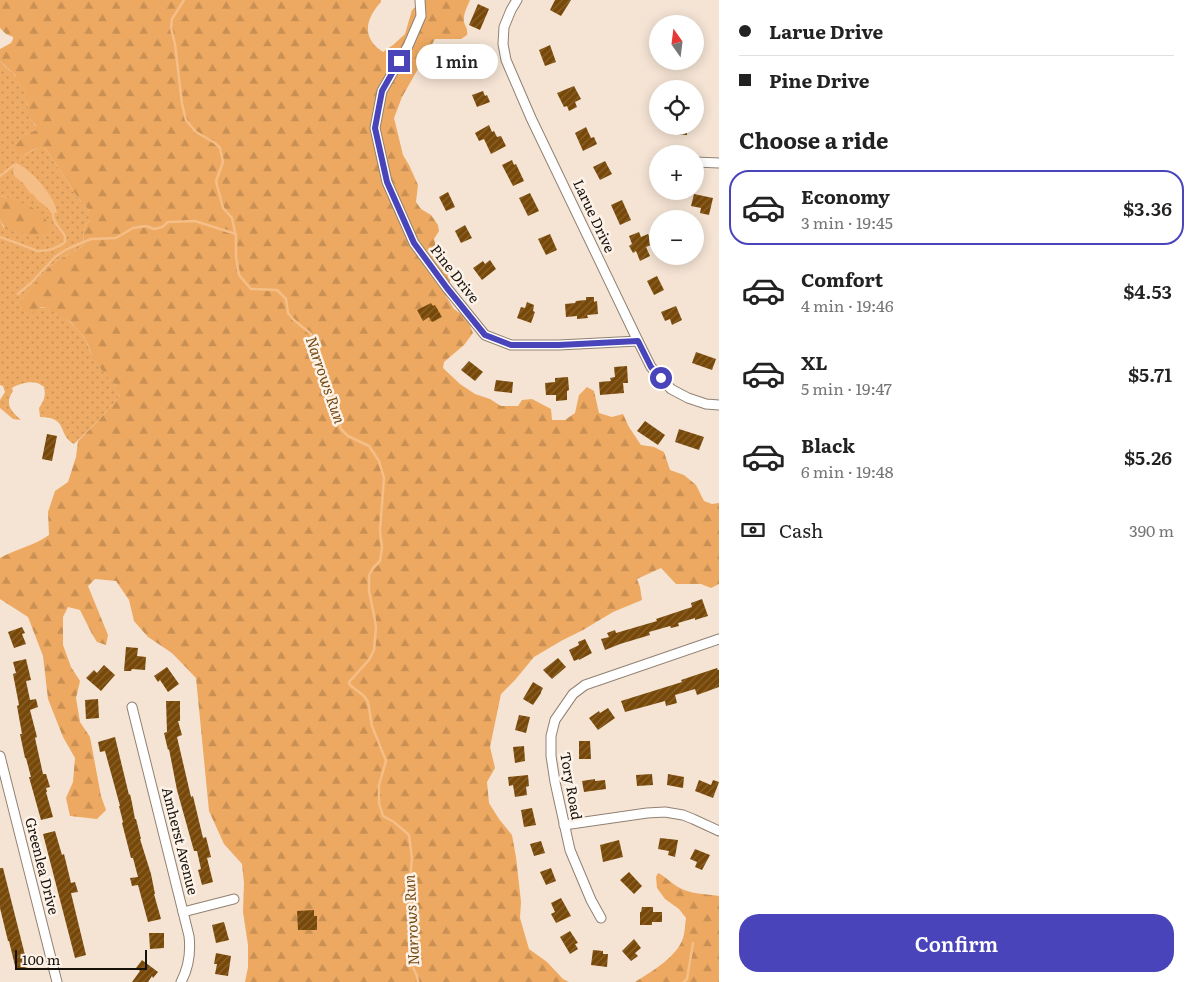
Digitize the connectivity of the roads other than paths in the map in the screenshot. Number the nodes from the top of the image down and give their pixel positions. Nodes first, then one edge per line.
1 (420, 0) edge
2 (517, 0) edge
3 (704, 162) edge
4 (719, 162) edge
5 (638, 341) junction
6 (719, 405) edge
7 (719, 639) edge
8 (132, 707) dead end
9 (0, 756) edge
10 (564, 825) junction
11 (719, 831) edge
12 (234, 899) dead end
13 (184, 912) junction
14 (601, 918) dead end
15 (56, 982) edge
16 (181, 982) edge

1 - 5 street, Pine Drive
2 - 5 street, Larue Drive
3 - 4 street
5 - 6 street, Larue Drive
7 - 10 street, Tory Road
8 - 13 street, Amherst Avenue
9 - 15 street, Greenlea Drive
10 - 11 street
10 - 14 street, Tory Road
12 - 13 street
13 - 16 street, Amherst Avenue

